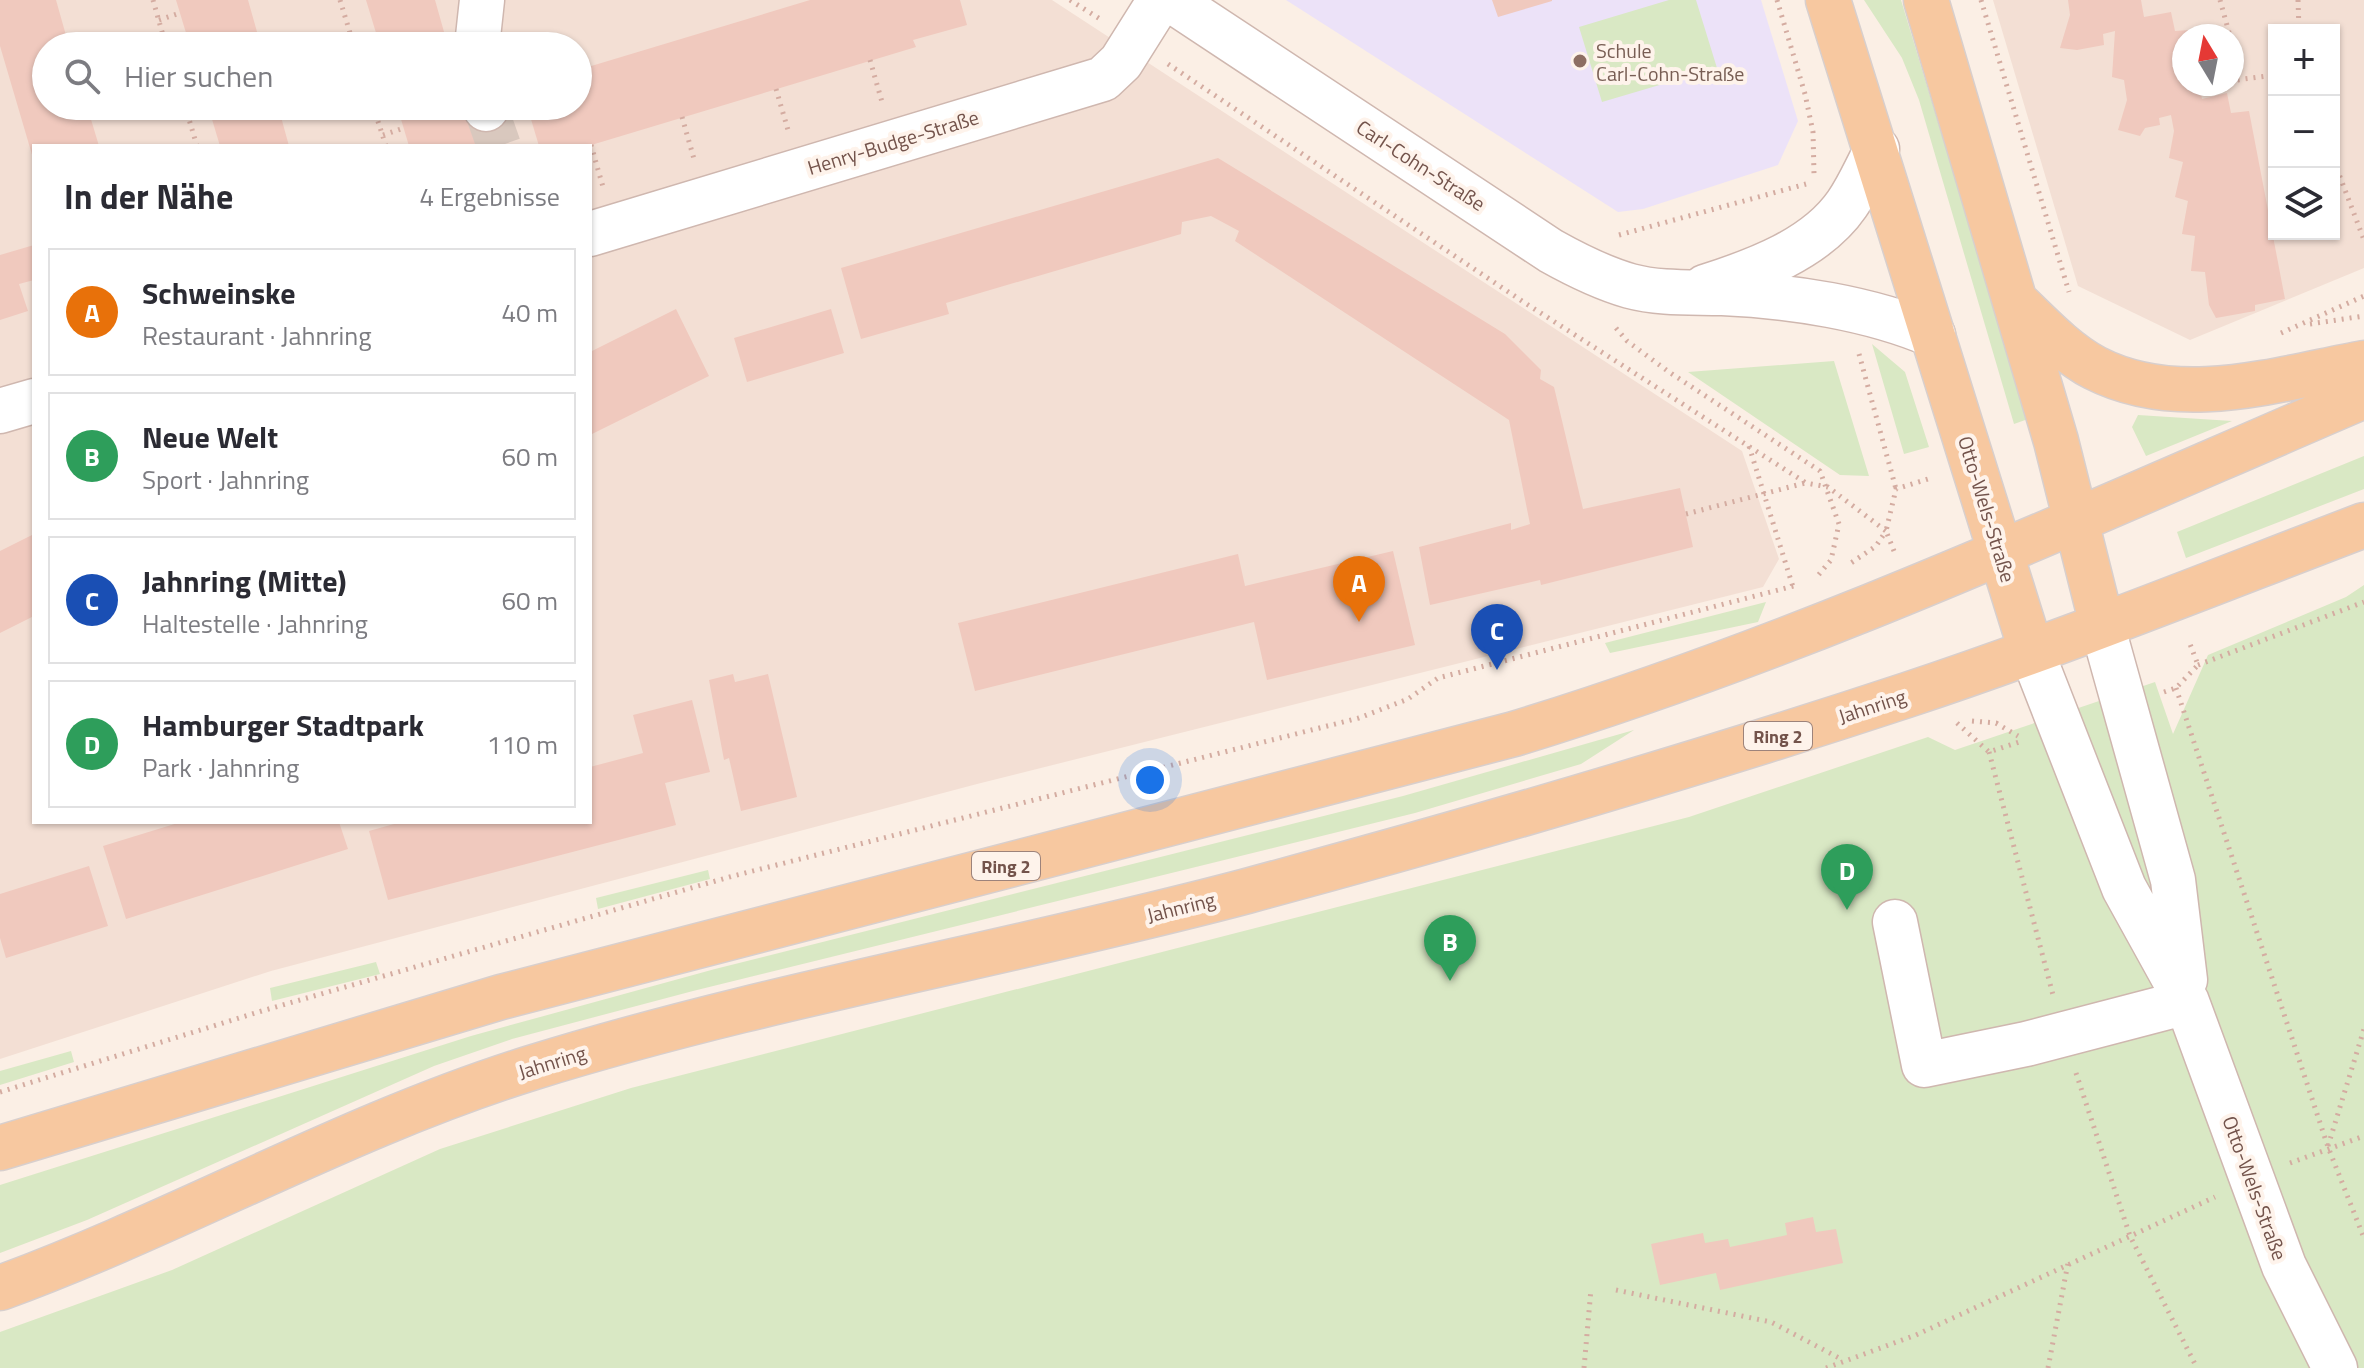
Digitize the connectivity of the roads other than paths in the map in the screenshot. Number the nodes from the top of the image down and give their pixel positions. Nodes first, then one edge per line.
1 (482, 0) edge
2 (1160, 0) edge
3 (1171, 0) edge
4 (1828, 0) edge
5 (1926, 0) edge
6 (479, 32) edge
7 (1877, 149) junction
8 (592, 233) edge
9 (1685, 293) junction
10 (2016, 302) junction
11 (1933, 335) junction
12 (2364, 363) edge
13 (2364, 396) edge
14 (32, 402) edge
15 (0, 411) edge
16 (2075, 519) junction
17 (2364, 525) edge
18 (2000, 552) junction
19 (2102, 625) junction
20 (2031, 650) junction
21 (1895, 922) dead end
22 (2187, 1002) junction
23 (0, 1148) edge
24 (0, 1288) edge
25 (2335, 1368) edge

1 - 6 street
2 - 8 street, Henry-Budge-Straße
3 - 9 street, Carl-Cohn-Straße
4 - 7 main road, Otto-Wels-Straße
5 - 10 main road, Otto-Wels-Straße
7 - 9 street, Carl-Cohn-Straße
7 - 11 main road, Otto-Wels-Straße
9 - 11 street, Carl-Cohn-Straße
10 - 12 main road
10 - 16 main road, Otto-Wels-Straße
11 - 18 main road, Otto-Wels-Straße
13 - 16 main road, Ring 2
14 - 15 street
16 - 18 main road, Ring 2
16 - 19 main road, Otto-Wels-Straße
17 - 19 main road, Jahnring / Ring 2
18 - 20 main road, Otto-Wels-Straße
18 - 23 main road, Ring 2
19 - 20 main road, Jahnring / Ring 2
19 - 22 street, Otto-Wels-Straße
20 - 22 street, Otto-Wels-Straße
20 - 24 main road, Jahnring / Ring 2
21 - 22 street
22 - 25 street, Otto-Wels-Straße

